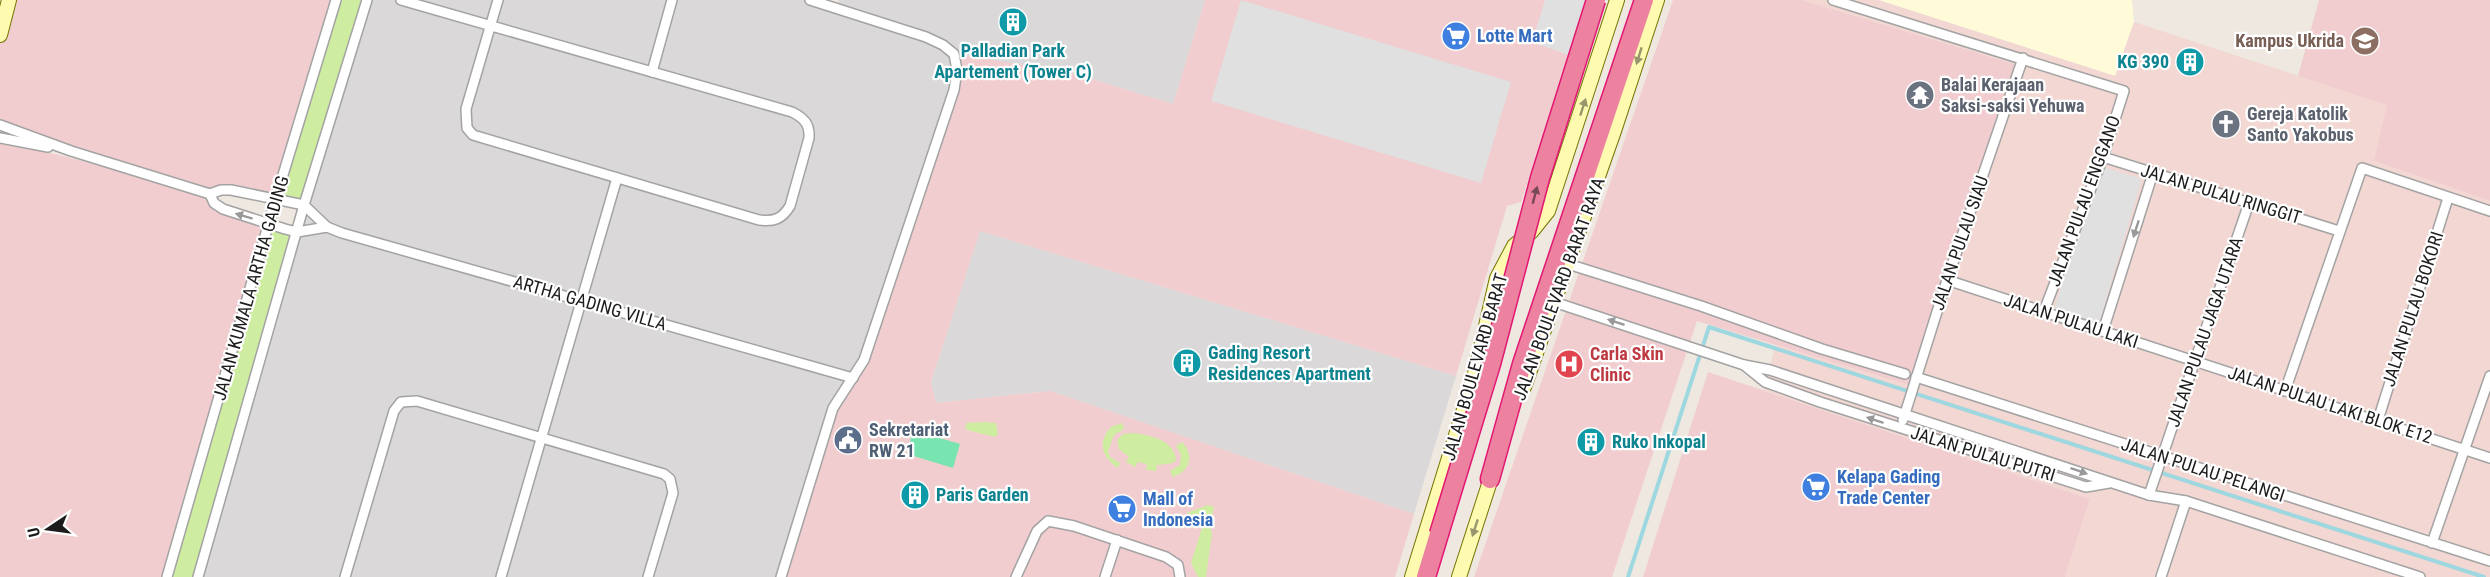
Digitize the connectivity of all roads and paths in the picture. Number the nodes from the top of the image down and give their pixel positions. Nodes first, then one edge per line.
1 (9, 0) edge
2 (336, 0) edge
3 (368, 0) edge
4 (401, 0) edge
5 (498, 0) edge
6 (672, 0) edge
7 (810, 0) edge
8 (1596, 0) edge
9 (1617, 0) edge
10 (1644, 0) edge
11 (1656, 0) edge
12 (1833, 0) edge
13 (491, 25) junction
14 (0, 35) edge
15 (2024, 58) junction
16 (652, 72) junction
17 (0, 125) edge
18 (0, 138) edge
19 (71, 151) junction
20 (2103, 157) junction
21 (2154, 173) junction
22 (617, 178) junction
23 (210, 194) junction
24 (276, 198) junction
25 (2448, 198) junction
26 (2249, 203) junction
27 (304, 205) junction
28 (2490, 211) edge
29 (269, 224) junction
30 (327, 227) junction
31 (2339, 231) junction
32 (297, 232) junction
33 (1568, 264) junction
34 (1947, 280) junction
35 (581, 301) junction
36 (1554, 302) junction
37 (2044, 311) junction
38 (2103, 332) junction
39 (2196, 362) junction
40 (1744, 365) junction
41 (1905, 374) dead end
42 (2490, 375) edge
43 (853, 378) junction
44 (1915, 380) junction
45 (1824, 388) junction
46 (2285, 391) junction
47 (1820, 402) junction
48 (2486, 402) edge
49 (1906, 413) junction
50 (2378, 420) junction
51 (1901, 429) junction
52 (541, 439) junction
53 (2465, 449) junction
54 (2037, 457) junction
55 (2490, 458) edge
56 (2161, 459) junction
57 (2033, 470) junction
58 (1490, 479) junction
59 (2112, 483) junction
60 (2150, 491) junction
61 (2186, 501) junction
62 (1117, 540) junction
63 (2432, 543) junction
64 (2490, 561) edge
65 (168, 577) edge
66 (198, 577) edge
67 (345, 577) edge
68 (501, 577) edge
69 (648, 577) edge
70 (781, 577) edge
71 (1016, 577) edge
72 (1105, 577) edge
73 (1180, 577) edge
74 (1412, 577) edge
75 (1426, 577) edge
76 (1459, 577) edge
77 (2161, 577) edge
78 (2420, 577) edge

1 - 14 main road
2 - 24 street, JALAN KUMALA ARTHA GADING
3 - 27 street
4 - 13 street
5 - 13 street
6 - 16 street
7 - 43 street
75 -> 8 highway, bridge
74 -> 9 main road, JALAN BOULEVARD BARAT
10 - 58 highway
11 -> 33 main road, JALAN BOULEVARD BARAT RAYA
12 - 15 street
13 - 16 street
13 - 22 street
15 - 20 street, JALAN PULAU ENGGANO
15 - 34 street, JALAN PULAU SIAU
16 - 22 street
17 - 19 street
18 - 19 street
19 - 23 street
20 - 21 street, JALAN PULAU RINGGIT
20 - 37 street, JALAN PULAU ENGGANO
21 - 26 street, JALAN PULAU RINGGIT
21 -> 38 street
22 - 35 street
23 - 24 street
29 -> 23 street
24 - 27 street
24 - 29 street, JALAN KUMALA ARTHA GADING
25 - 28 street
25 - 31 street
25 - 50 street, JALAN PULAU BOKORI
26 - 31 street, JALAN PULAU RINGGIT
26 - 39 street, JALAN PULAU JAGA UTARA
27 - 30 street, ARTHA GADING VILLA
27 - 32 street
29 - 32 street
29 - 65 street, JALAN KUMALA ARTHA GADING
30 - 32 street, ARTHA GADING VILLA
30 - 35 street, ARTHA GADING VILLA
31 - 46 street
32 - 66 street
33 - 36 main road, JALAN BOULEVARD BARAT RAYA
33 - 41 street
34 - 37 street, JALAN PULAU LAKI
34 - 44 street, JALAN PULAU SIAU
35 - 43 street, ARTHA GADING VILLA
35 - 52 street
40 -> 36 street, JALAN PULAU PUTRI
36 - 58 main road, JALAN BOULEVARD BARAT RAYA
37 - 38 street, JALAN PULAU LAKI
38 - 39 street, JALAN PULAU LAKI
39 - 46 street, JALAN PULAU LAKI BLOK E12
39 - 56 street, JALAN PULAU JAGA UTARA
40 - 45 street
40 - 47 street, JALAN PULAU PUTRI
42 - 48 street
43 - 70 street
44 - 49 street, JALAN PULAU SIAU
44 - 56 street, JALAN PULAU PELANGI
45 - 47 street
45 - 49 street
46 - 50 street, JALAN PULAU LAKI BLOK E12
51 -> 47 street, JALAN PULAU PUTRI
48 - 53 street
49 - 51 street, JALAN PULAU SIAU
49 - 54 street
50 - 53 street, JALAN PULAU LAKI BLOK E12
51 - 57 street, JALAN PULAU PUTRI
52 - 67 street
52 - 68 street
52 - 69 street
53 - 55 street
53 - 63 street
54 - 57 street
54 -> 59 street
56 - 60 street, JALAN PULAU JAGA UTARA
56 - 63 street, JALAN PULAU PELANGI
57 - 59 street, JALAN PULAU PUTRI
58 -> 76 main road, JALAN BOULEVARD BARAT RAYA
59 - 60 street, JALAN PULAU PUTRI
60 - 61 street, JALAN PULAU PUTRI
61 - 77 street
61 - 78 street, JALAN PULAU PUTRI
62 - 71 street
62 - 72 street
62 - 73 street
63 - 64 street, JALAN PULAU PELANGI

